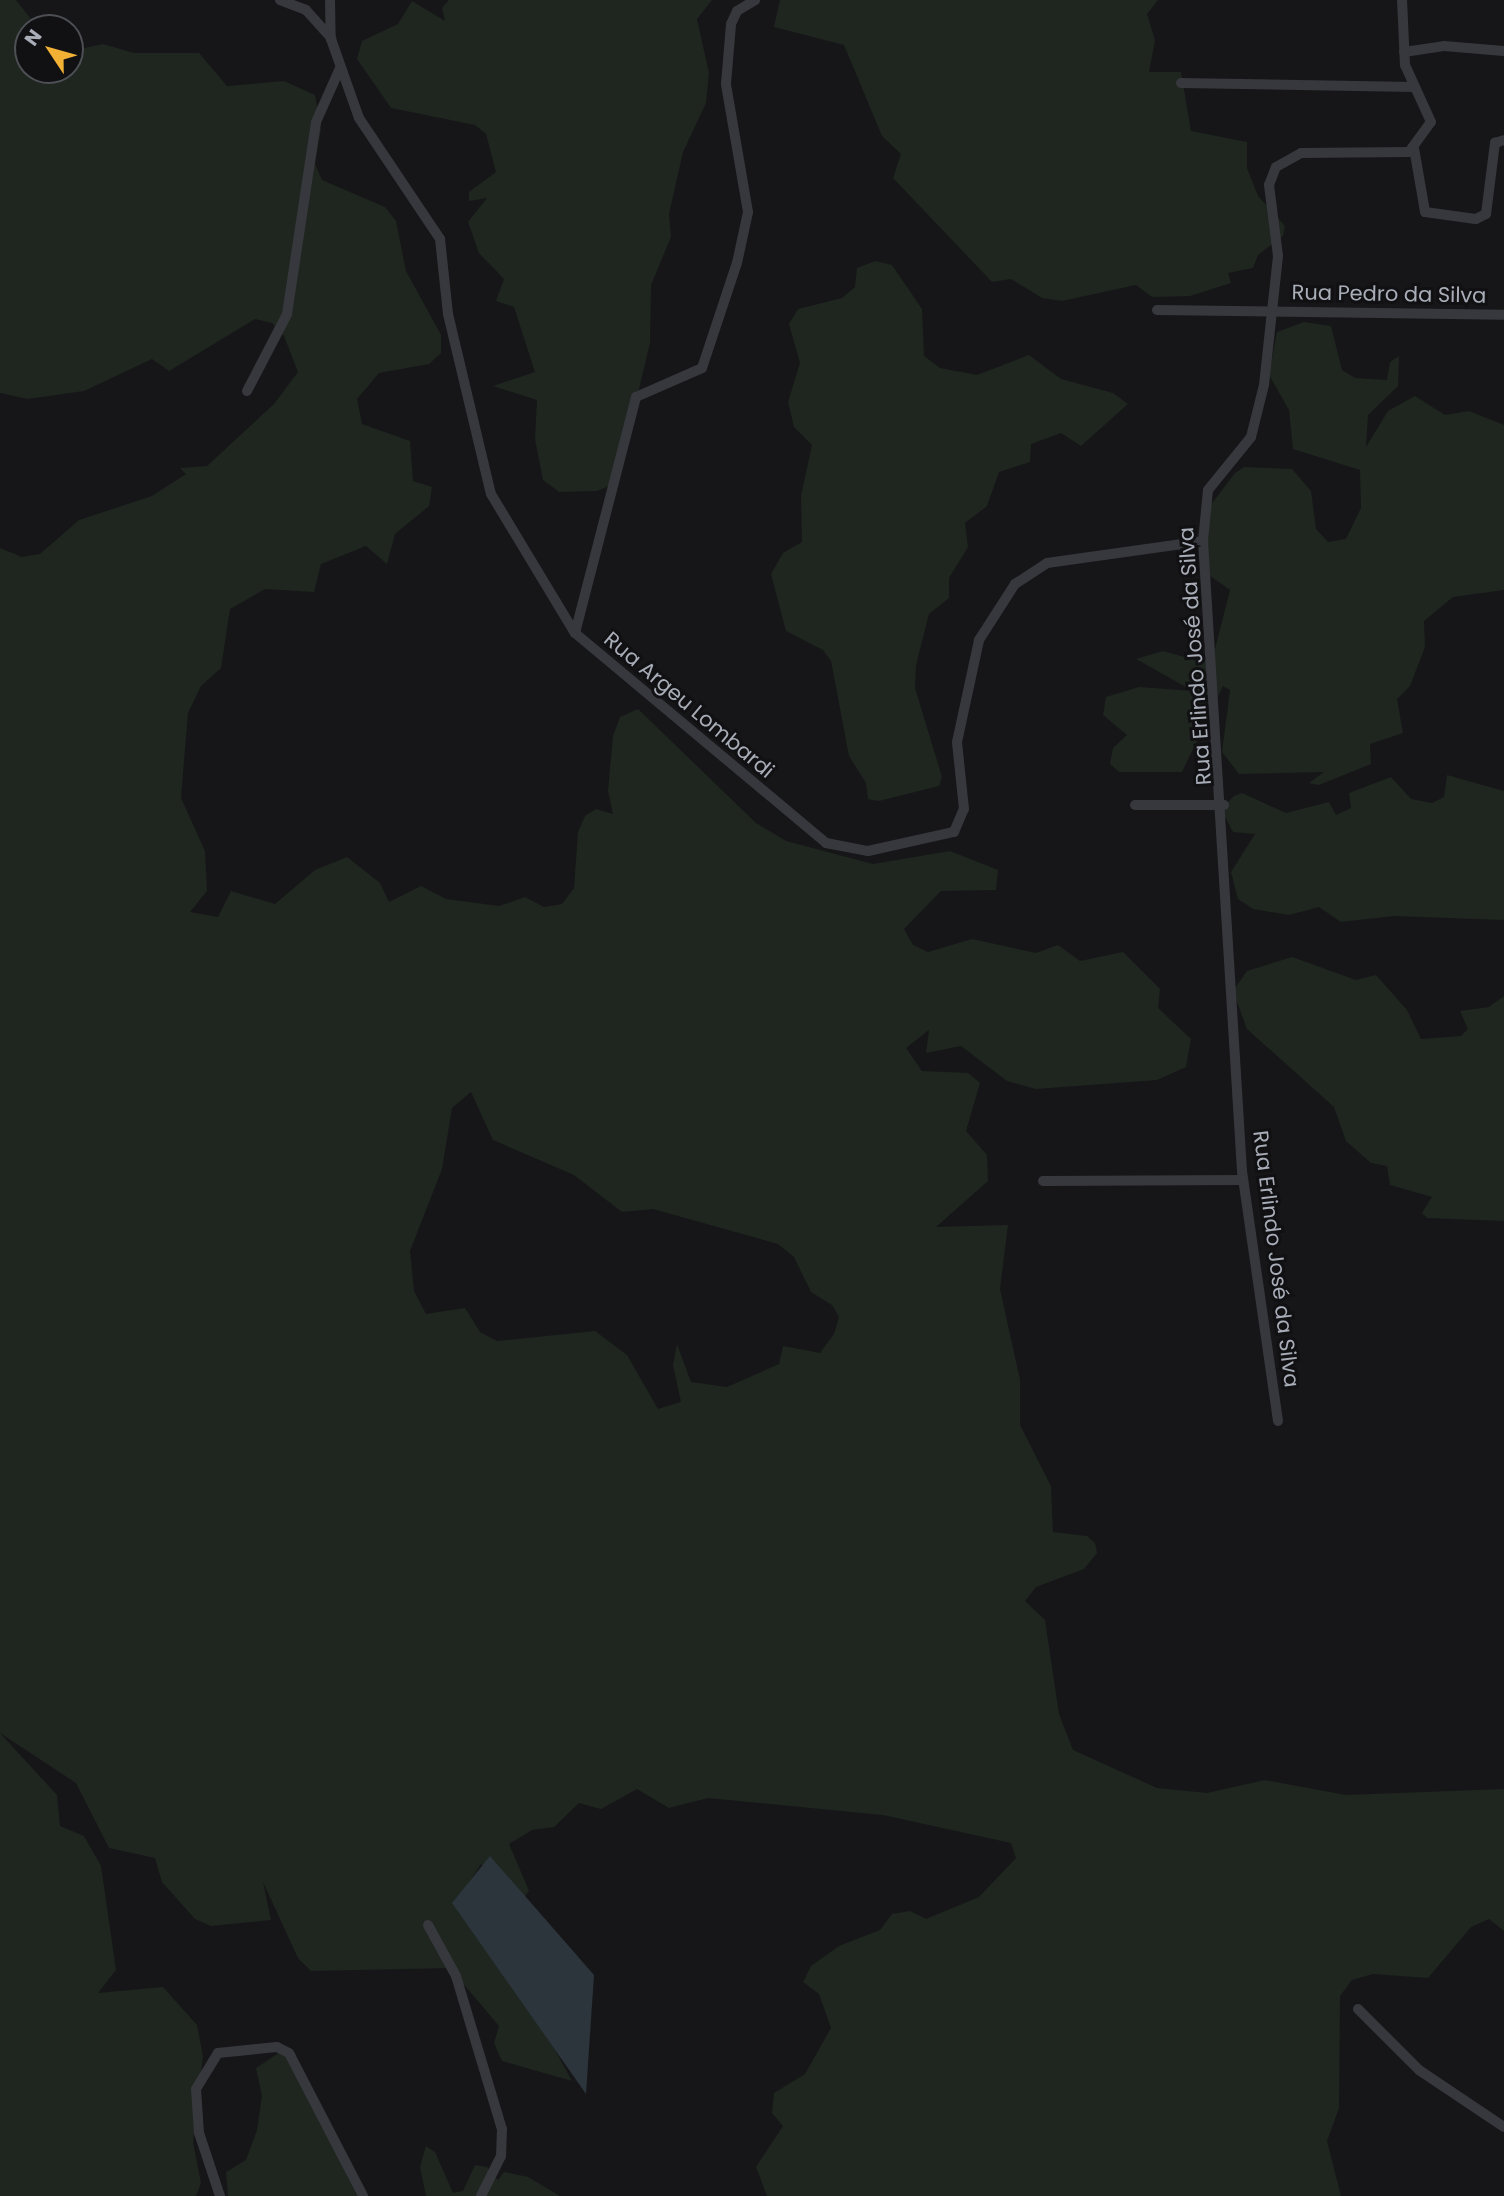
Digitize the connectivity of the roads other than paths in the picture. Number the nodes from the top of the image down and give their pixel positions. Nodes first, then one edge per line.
1 (280, 0) edge
2 (330, 0) edge
3 (755, 0) edge
4 (1402, 0) edge
5 (331, 39) junction
6 (1504, 51) edge
7 (1404, 52) junction
8 (340, 68) junction
9 (1181, 83) dead end
10 (1415, 87) junction
11 (1504, 140) edge
12 (1414, 148) junction
13 (1157, 310) dead end
14 (1273, 311) junction
15 (1504, 315) edge
16 (247, 391) dead end
17 (1203, 541) junction
18 (575, 633) junction
19 (1135, 805) dead end
20 (1224, 806) junction
21 (1243, 1180) junction
22 (1044, 1181) dead end
23 (1278, 1421) dead end
24 (428, 1925) dead end
25 (1358, 2009) dead end
26 (1504, 2127) edge
27 (220, 2196) edge
28 (363, 2196) edge
29 (481, 2196) edge

1 - 5 street
2 - 5 street, Rua Argeu Lombardi
3 - 18 street
4 - 7 street
5 - 8 street, Rua Argeu Lombardi
6 - 7 street
7 - 10 street
8 - 16 street
8 - 18 street, Rua Argeu Lombardi
9 - 10 street
10 - 12 street
11 - 12 street
12 - 14 street, Rua Erlindo José da Silva
13 - 14 street, Rua Pedro da Silva
14 - 15 street, Rua Pedro da Silva
14 - 17 street, Rua Erlindo José da Silva
17 - 18 street, Rua Argeu Lombardi
17 - 20 street, Rua Erlindo José da Silva
19 - 20 street
20 - 21 street, Rua Erlindo José da Silva
21 - 22 street
21 - 23 street, Rua Erlindo José da Silva
24 - 29 street
25 - 26 street
27 - 28 street

